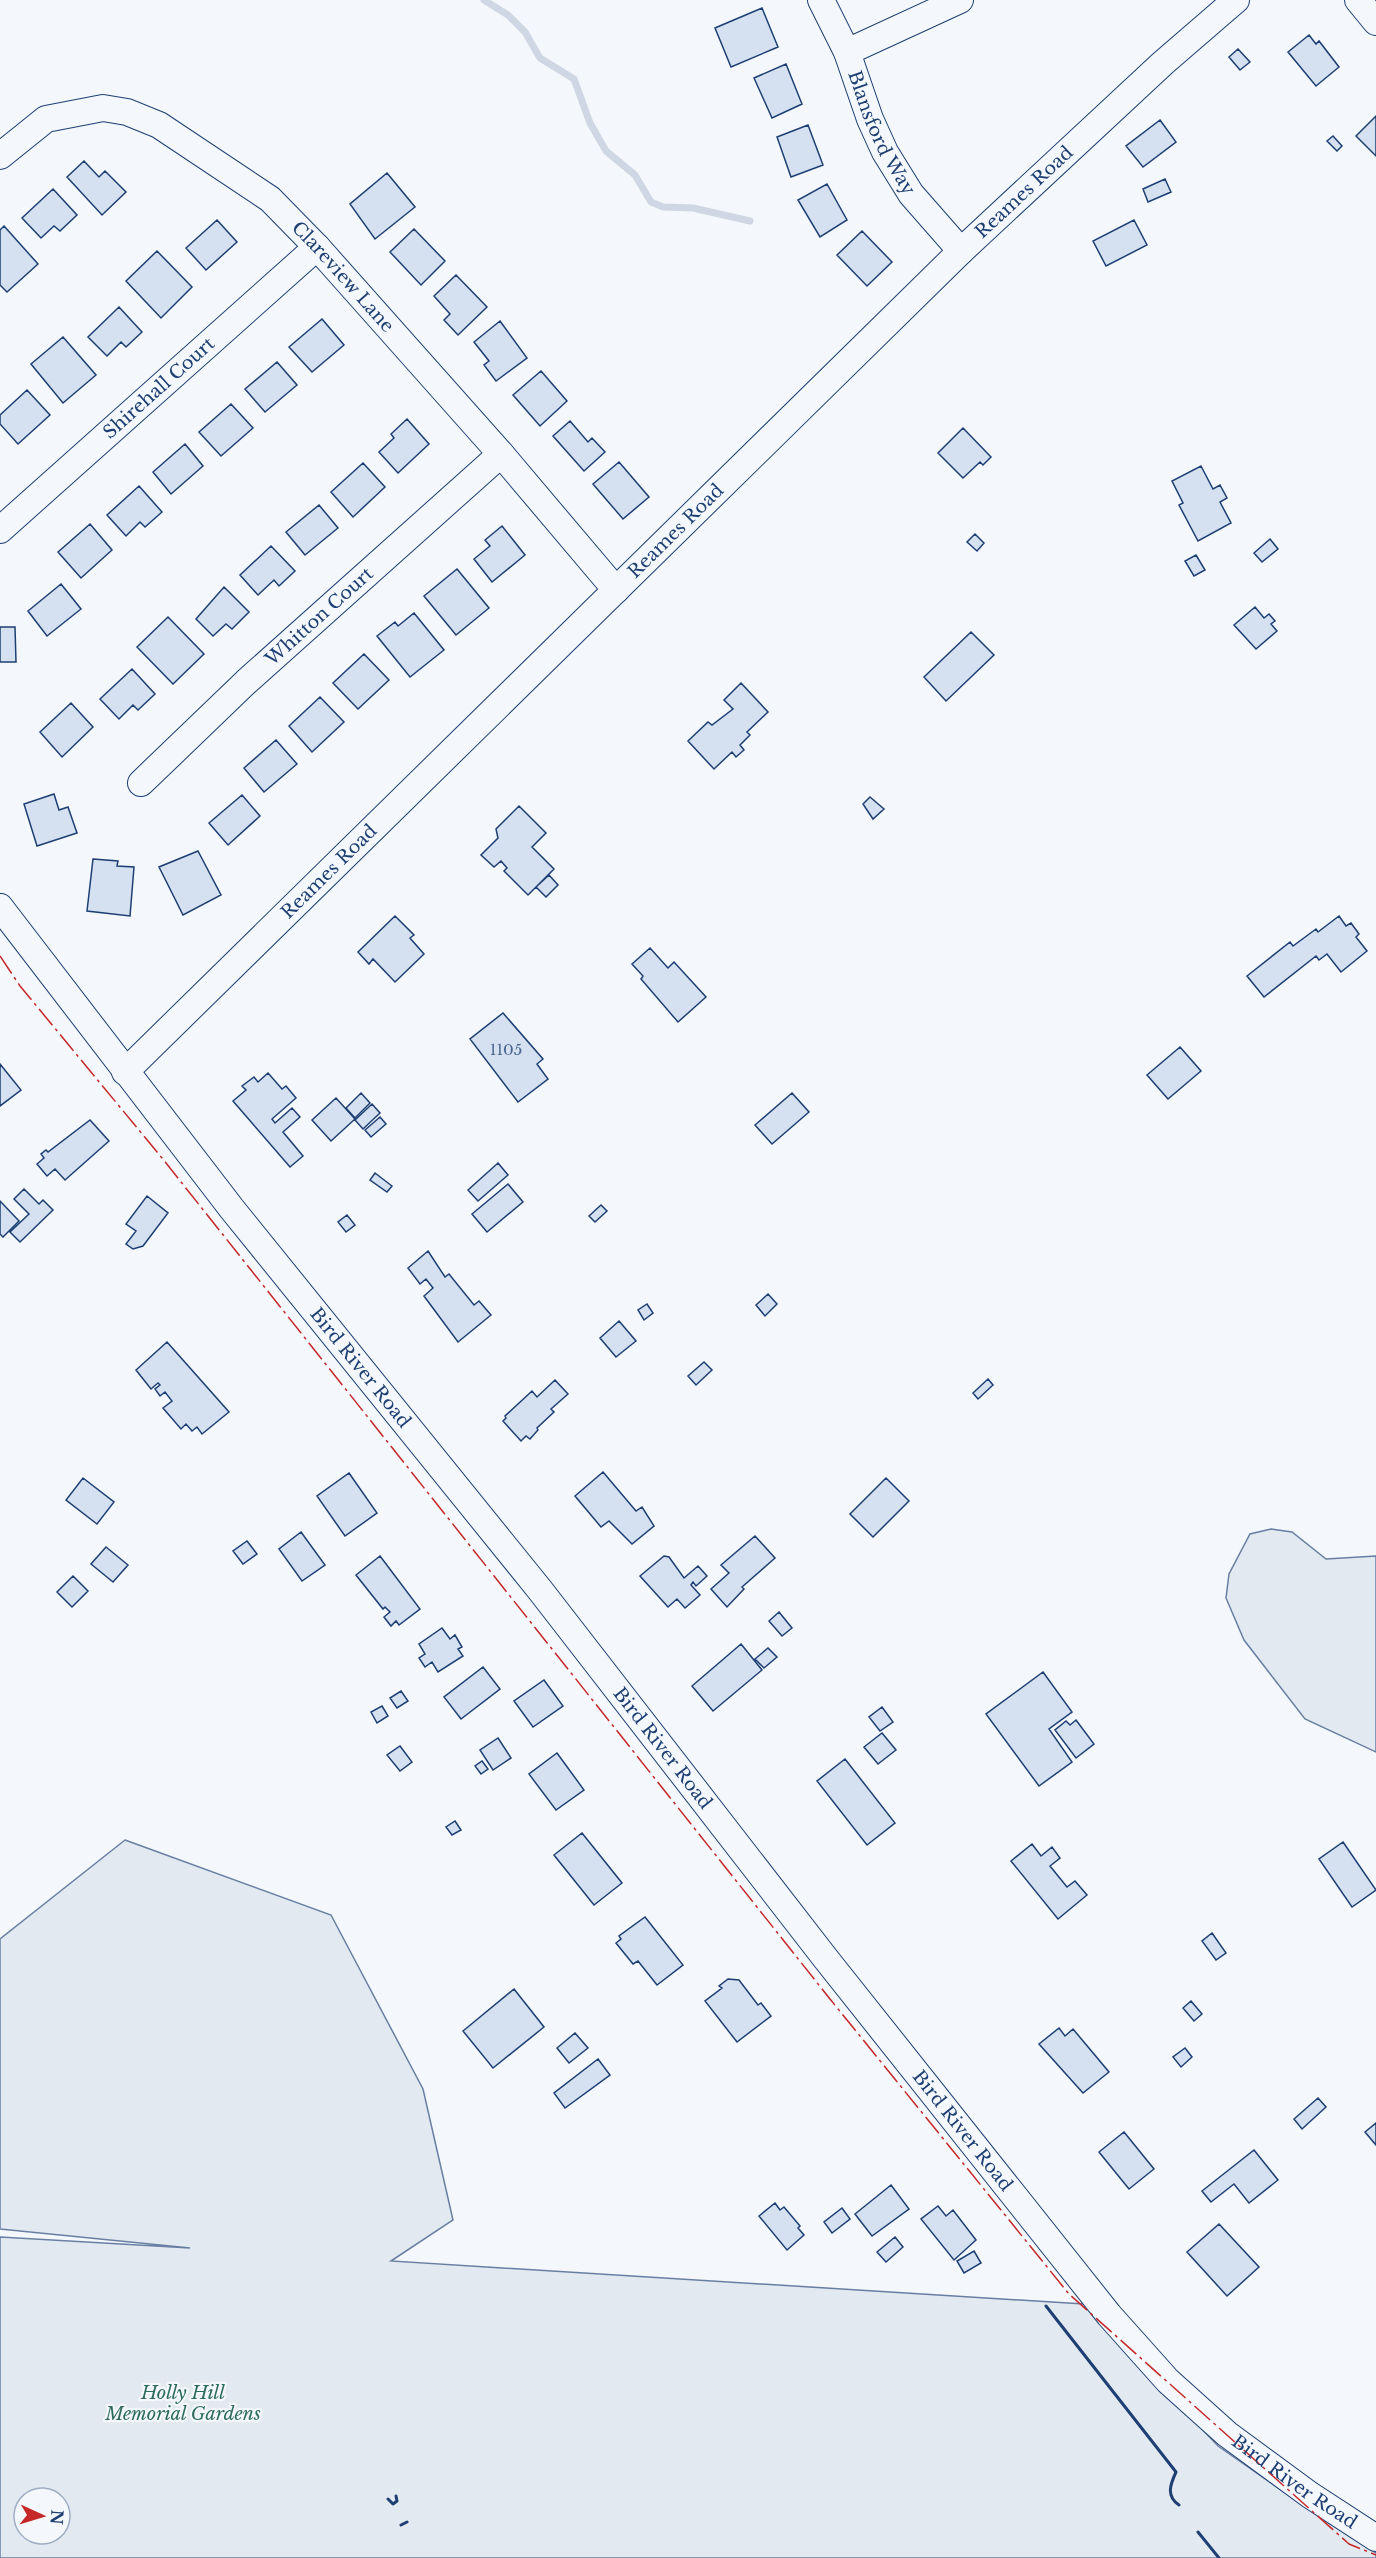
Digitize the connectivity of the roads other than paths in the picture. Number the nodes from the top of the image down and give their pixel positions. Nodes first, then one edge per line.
1 (821, 0) edge
2 (960, 0) edge
3 (1236, 0) edge
4 (1358, 0) edge
5 (1376, 22) edge
6 (847, 52) junction
7 (0, 156) edge
8 (317, 247) junction
9 (961, 251) junction
10 (501, 454) junction
11 (0, 530) edge
12 (616, 590) junction
13 (141, 783) dead end
14 (0, 907) edge
15 (125, 1072) junction
16 (1376, 2538) edge

1 - 6 street, Blansford Way
2 - 6 street
3 - 9 street, Reames Road
4 - 5 street
6 - 9 street, Blansford Way
7 - 8 street, Clareview Lane
8 - 10 street, Clareview Lane
8 - 11 street, Shirehall Court
9 - 12 street, Reames Road
10 - 12 street, Clareview Lane
10 - 13 street, Whitton Court
12 - 15 street, Reames Road
14 - 15 street, Bird River Road
15 - 16 street, Bird River Road

